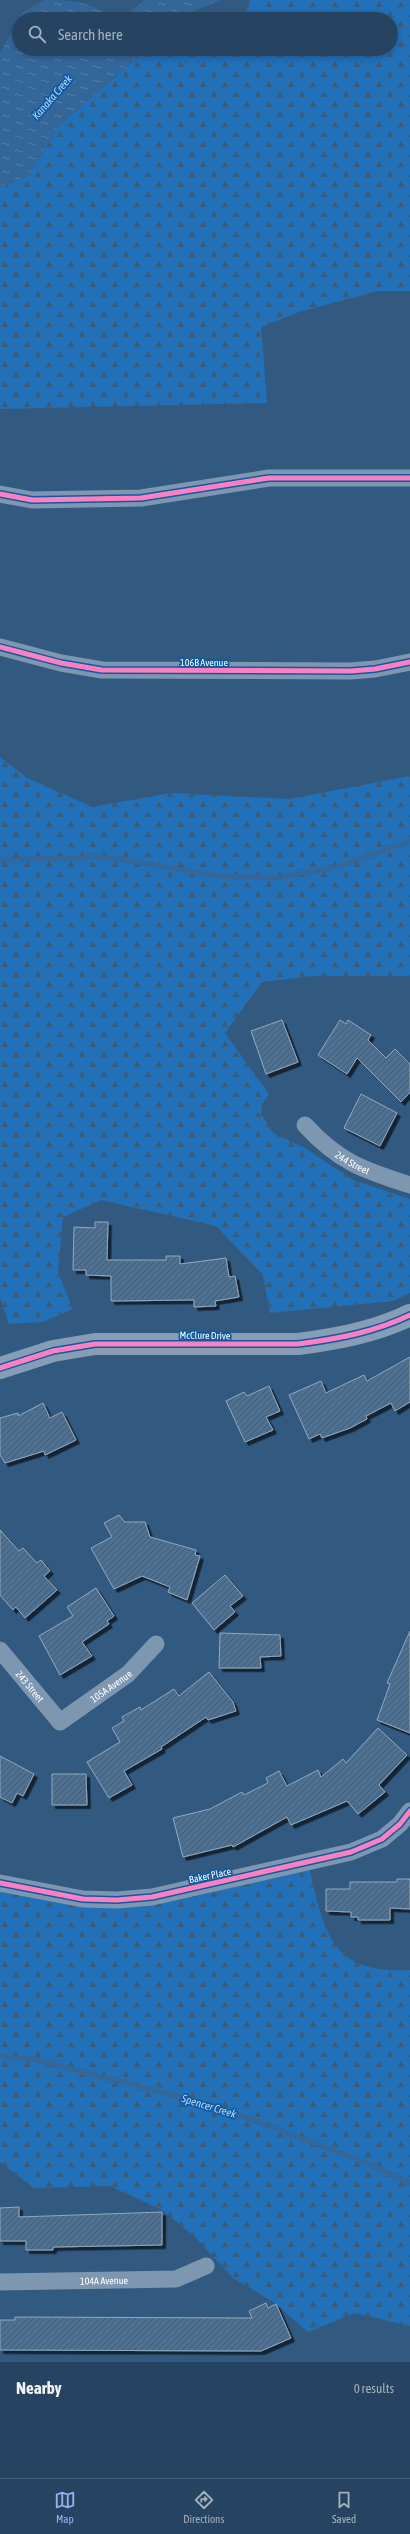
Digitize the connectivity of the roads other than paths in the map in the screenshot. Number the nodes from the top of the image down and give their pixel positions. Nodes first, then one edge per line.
1 (410, 478) edge
2 (0, 494) edge
3 (0, 647) edge
4 (410, 662) edge
5 (305, 1125) dead end
6 (410, 1185) edge
7 (410, 1315) edge
8 (0, 1368) edge
9 (156, 1644) dead end
10 (0, 1650) edge
11 (60, 1722) joint
12 (410, 1811) edge
13 (0, 1883) edge
14 (206, 2266) dead end
15 (0, 2282) edge

1 - 2 street
3 - 4 street, 106B Avenue
5 - 6 street, 244 Street
7 - 8 street, McClure Drive
9 - 11 street, 105A Avenue
10 - 11 street, 243 Street
12 - 13 street, Baker Place
14 - 15 street, 104A Avenue

